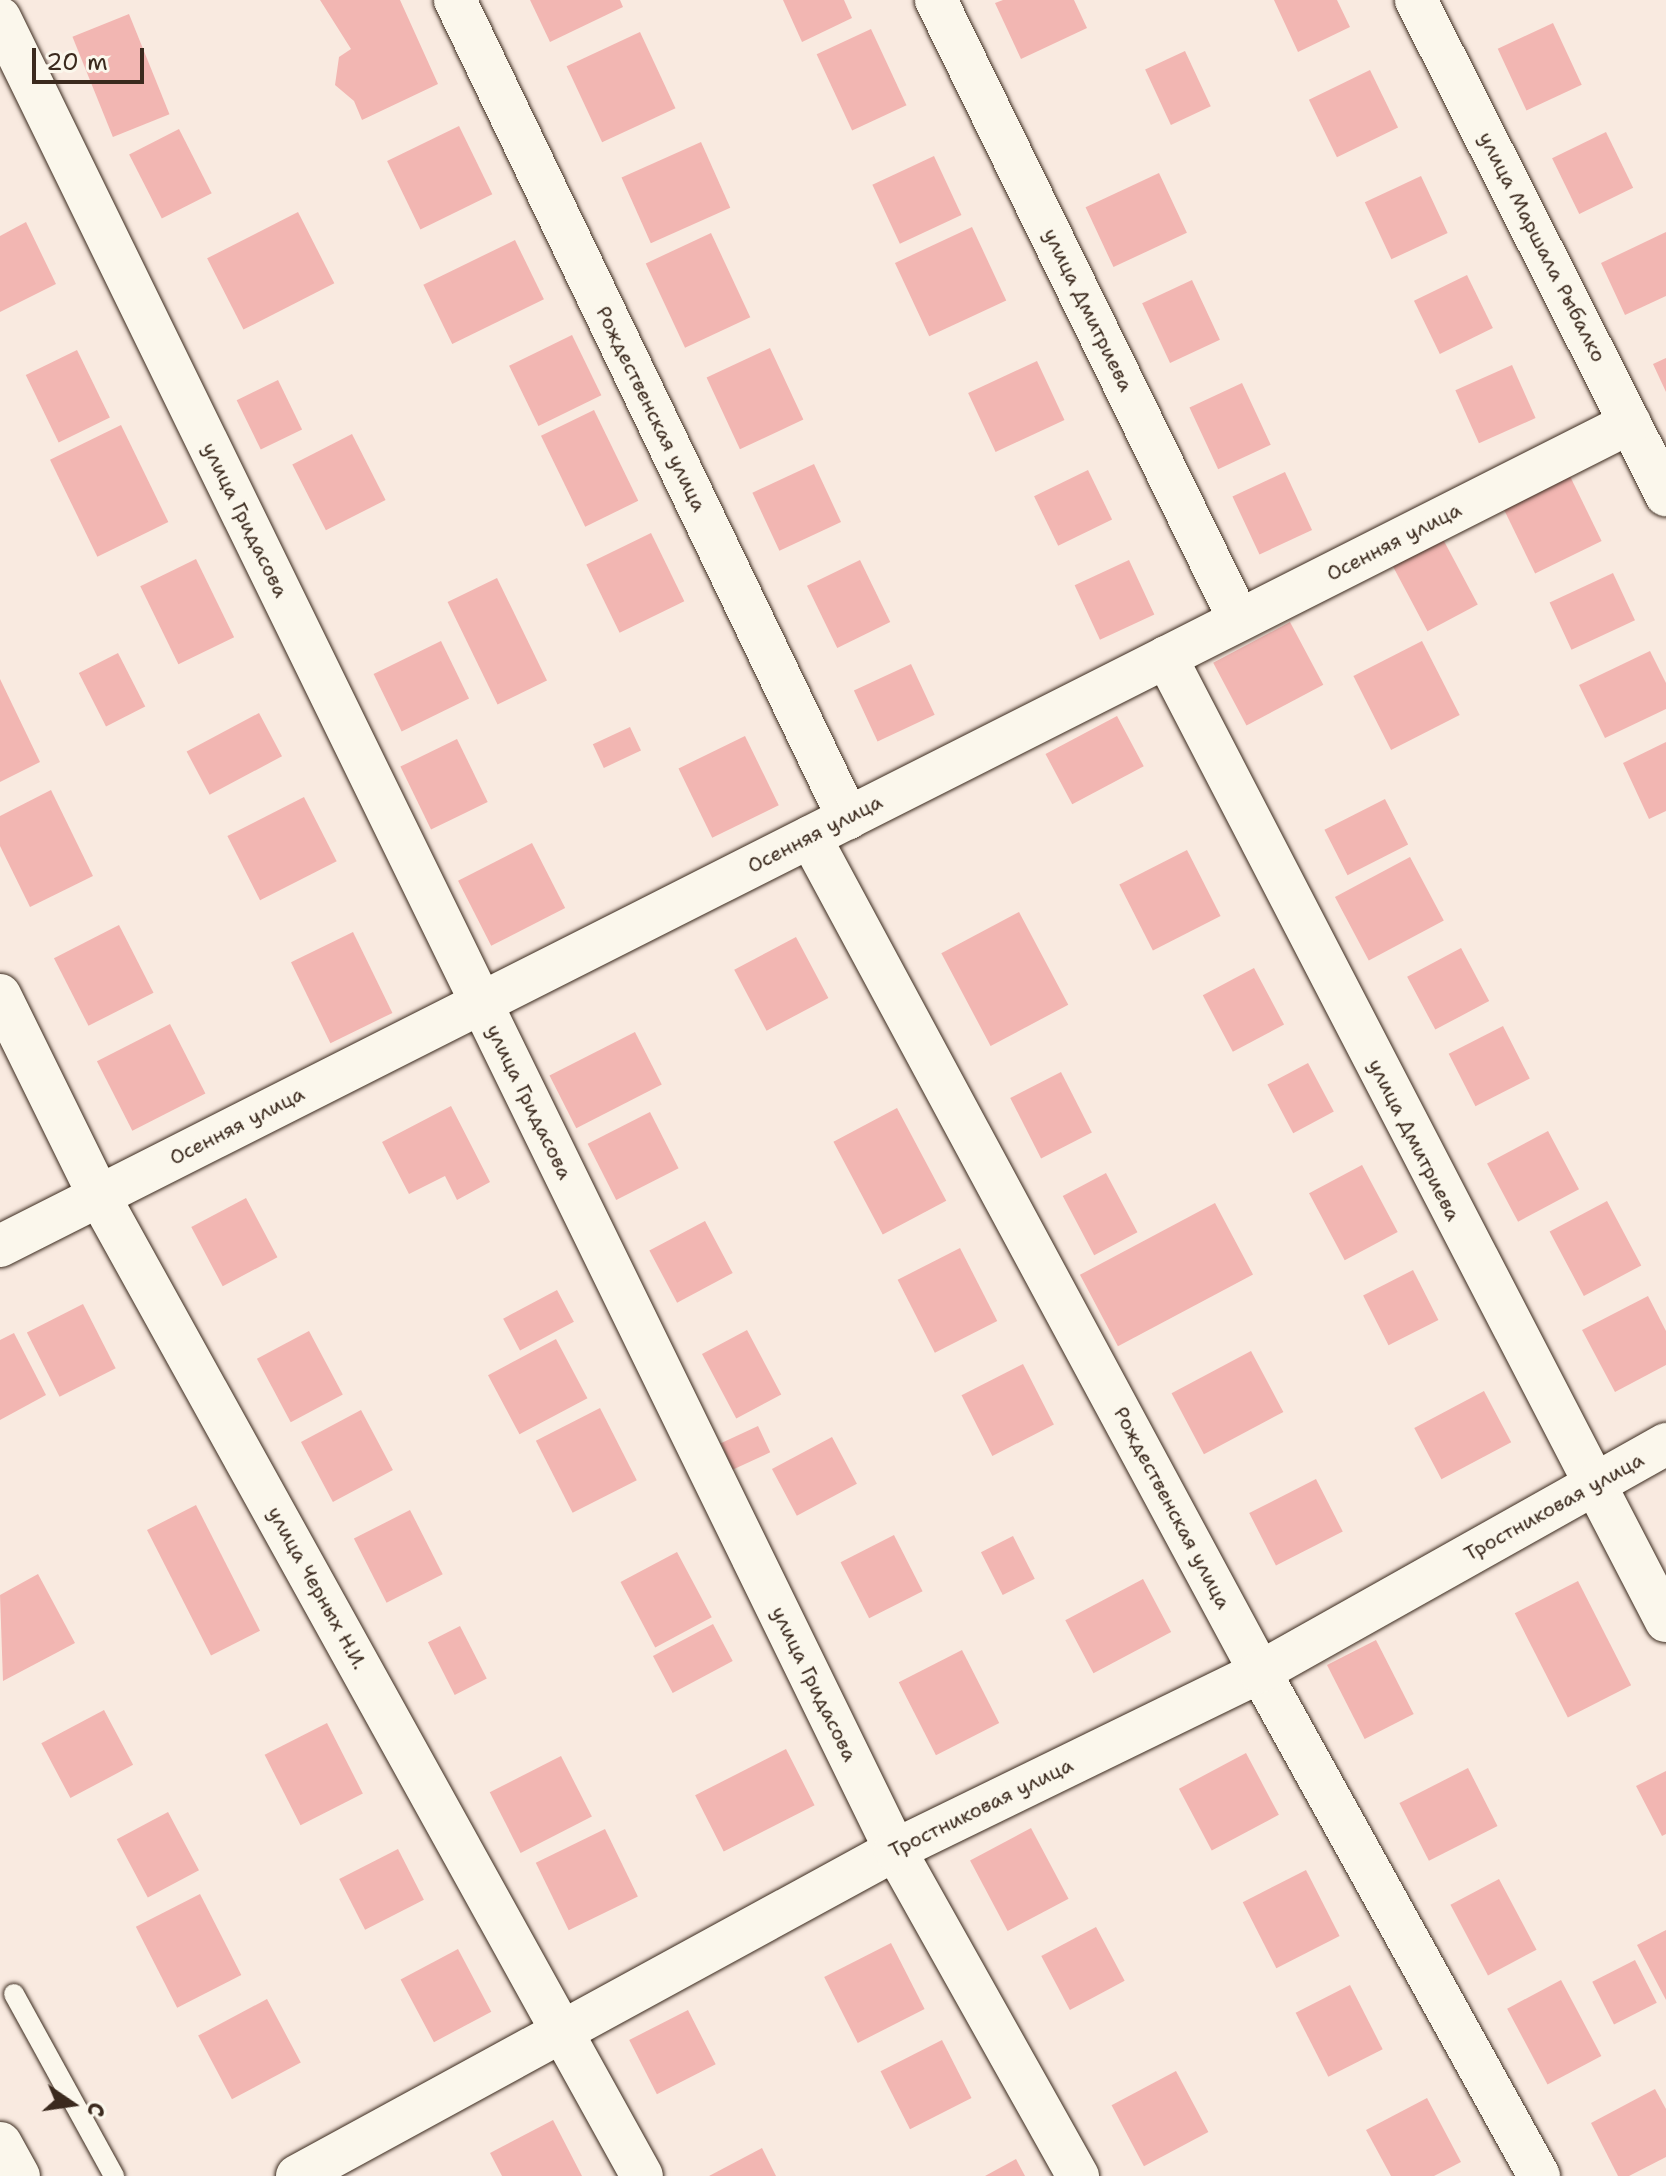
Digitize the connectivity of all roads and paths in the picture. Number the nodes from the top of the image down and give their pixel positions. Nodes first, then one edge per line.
1 (455, 0) edge
2 (936, 0) edge
3 (1416, 0) edge
4 (0, 18) edge
5 (1630, 423) junction
6 (1666, 495) edge
7 (1239, 620) junction
8 (1166, 657) junction
9 (848, 818) junction
10 (810, 837) junction
11 (0, 995) edge
12 (481, 1003) junction
13 (99, 1196) junction
14 (0, 1246) edge
15 (1666, 1444) edge
16 (1593, 1487) junction
17 (1666, 1621) edge
18 (1260, 1672) junction
19 (895, 1850) junction
20 (14, 1994) dead end
21 (563, 2031) junction
22 (0, 2144) edge
23 (18, 2176) edge
24 (114, 2176) edge
25 (297, 2176) edge
26 (642, 2176) edge
27 (1078, 2176) edge
28 (1539, 2176) edge

1 - 9 street, Рождественская улица
2 - 7 street, улица Дмитриева
3 - 5 street, улица Маршала Рыбалко
4 - 12 street, улица Гридасова
5 - 6 street, улица Маршала Рыбалко
5 - 7 street, Осенняя улица
7 - 8 street, Осенняя улица
8 - 9 street, Осенняя улица
8 - 16 street, улица Дмитриева
9 - 10 street, Осенняя улица
10 - 12 street, Осенняя улица
10 - 18 street, Рождественская улица
11 - 13 street, улица Черных Н.И.
12 - 13 street, Осенняя улица
12 - 19 street, улица Гридасова
13 - 14 street, Осенняя улица
13 - 21 street, улица Черных Н.И.
15 - 16 street, Тростниковая улица
16 - 17 street, улица Дмитриева
16 - 18 street, Тростниковая улица
18 - 19 street, Тростниковая улица
18 - 28 street, Рождественская улица
19 - 21 street, Тростниковая улица
19 - 27 street, улица Гридасова
20 - 24 lane
21 - 25 street, Тростниковая улица
21 - 26 street, улица Черных Н.И.
22 - 23 main road

